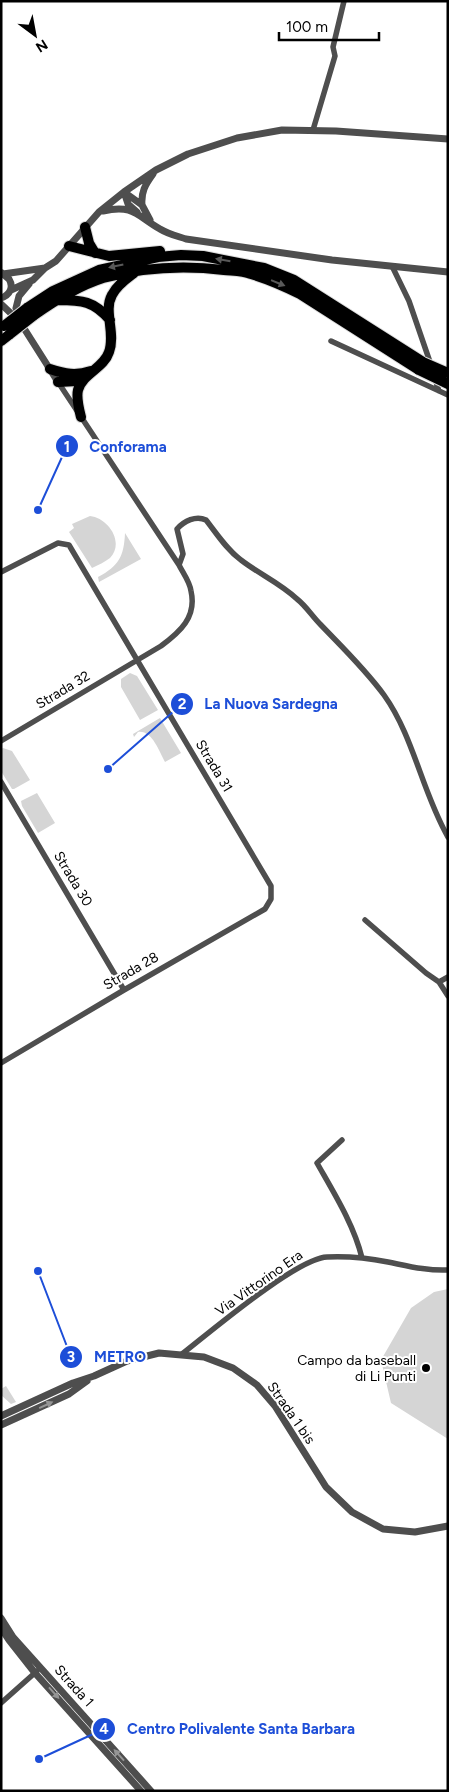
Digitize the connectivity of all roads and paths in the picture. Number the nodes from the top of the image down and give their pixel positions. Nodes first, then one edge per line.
1 (344, 1) edge
2 (314, 130) junction
3 (448, 139) edge
4 (156, 170) junction
5 (124, 192) junction
6 (142, 205) junction
7 (99, 212) junction
8 (139, 214) junction
9 (152, 222) junction
10 (85, 227) junction
11 (69, 246) junction
12 (94, 253) junction
13 (181, 255) junction
14 (392, 266) junction
15 (45, 268) junction
16 (137, 271) junction
17 (448, 272) edge
18 (2, 273) edge
19 (33, 280) junction
20 (10, 291) junction
21 (1, 298) edge
22 (56, 300) junction
23 (1, 304) edge
24 (25, 311) junction
25 (110, 320) junction
26 (20, 322) junction
27 (5, 330) edge
28 (331, 341) dead end
29 (1, 342) edge
30 (421, 366) junction
31 (50, 369) junction
32 (95, 369) junction
33 (448, 373) edge
34 (84, 379) junction
35 (58, 382) junction
36 (448, 384) edge
37 (439, 391) junction
38 (448, 395) edge
39 (81, 417) junction
40 (179, 565) junction
41 (1, 572) edge
42 (137, 660) junction
43 (1, 741) edge
44 (1, 782) edge
45 (448, 837) edge
46 (271, 899) joint
47 (365, 920) dead end
48 (448, 977) edge
49 (439, 982) junction
50 (124, 990) junction
51 (448, 996) edge
52 (1, 1063) edge
53 (342, 1140) dead end
54 (362, 1258) junction
55 (448, 1270) edge
56 (182, 1354) junction
57 (94, 1376) junction
58 (1, 1416) edge
59 (1, 1425) edge
60 (448, 1526) edge
61 (1, 1618) edge
62 (1, 1628) edge
63 (38, 1670) junction
64 (1, 1704) edge
65 (141, 1791) edge
66 (152, 1791) edge

1 - 2 street
2 - 3 street
2 - 4 street
4 - 5 street
4 - 6 street
5 - 6 street
5 - 7 street
5 - 8 street
6 - 9 street
7 - 8 street
7 - 10 street
8 - 9 street
9 - 14 street
10 - 11 street
10 - 12 highway
11 - 12 highway
11 - 15 street
12 - 13 highway
13 -> 24 highway
30 -> 13 highway
14 - 17 street
14 - 37 street
15 - 18 street
15 - 19 street
16 - 22 highway
16 - 25 highway
16 -> 30 highway
18 - 20 street
19 - 20 street
19 - 24 street
20 - 21 street
20 - 24 street
22 - 24 highway
22 - 25 highway
23 - 26 street
24 - 26 street
24 - 27 highway, bridge
25 - 32 highway
26 - 31 street
27 - 29 highway
28 - 37 street
30 - 33 highway, bridge
30 - 36 highway, bridge
31 - 32 highway
31 - 35 street
32 - 34 highway
34 - 35 highway
34 - 39 highway
35 - 39 street, Strada 32
37 - 38 street
39 - 40 street, Strada 32
40 - 42 street, Strada 32
40 - 45 street
41 - 42 street, Strada 31
42 - 43 street, Strada 32
42 - 46 street, Strada 31
44 - 50 street, Strada 30
46 - 50 street, Strada 28
47 - 49 street
48 - 49 street
49 - 51 street
50 - 52 street, Strada 28
53 - 54 street
54 - 55 street, Via Vittorino Era
54 - 56 street, Via Vittorino Era
56 - 57 street, Strada 1 bis
56 - 60 street, Strada 1 bis
57 - 58 street, Strada 1 bis
59 -> 57 street, Strada 1 bis
61 - 63 street, Strada 1
62 - 63 street, Strada 1
63 - 64 street
63 -> 65 street, Strada 1
66 -> 63 street, Strada 1

